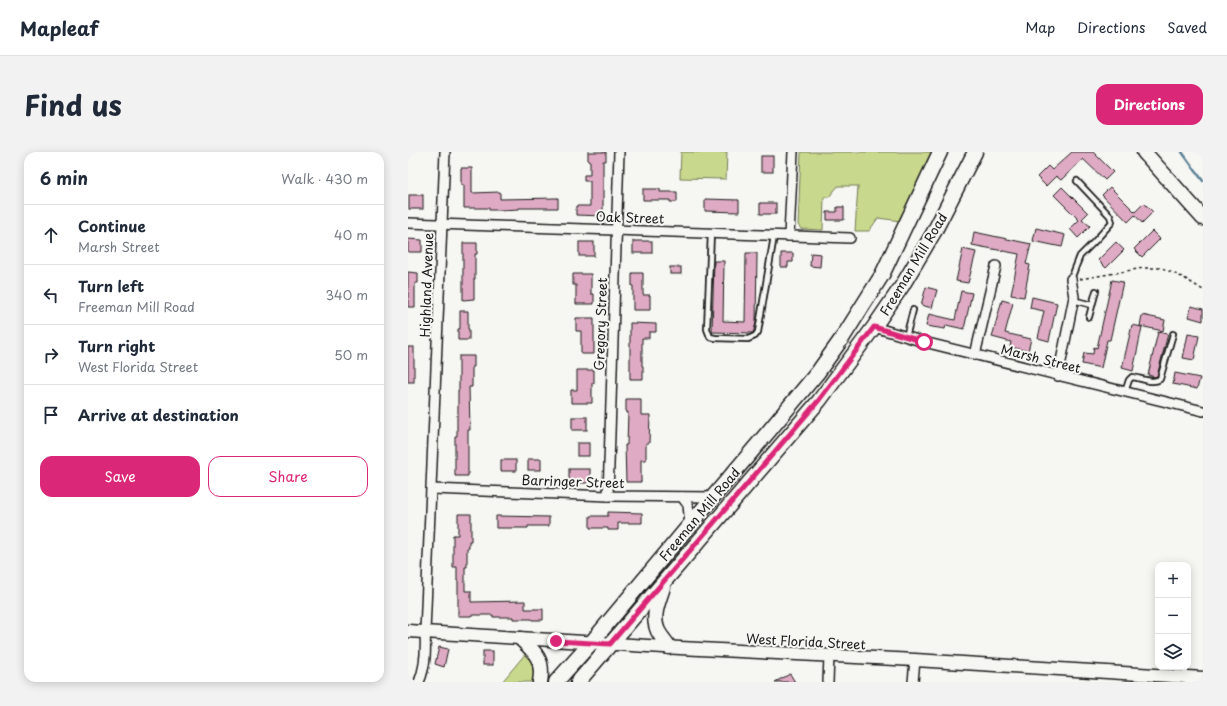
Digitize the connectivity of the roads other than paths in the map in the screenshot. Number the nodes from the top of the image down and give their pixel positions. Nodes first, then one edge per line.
1 (445, 152) edge
2 (619, 152) edge
3 (793, 152) edge
4 (940, 152) edge
5 (975, 152) edge
6 (1144, 152) edge
7 (1077, 180) dead end
8 (1203, 218) edge
9 (408, 223) edge
10 (442, 224) junction
11 (616, 230) junction
12 (711, 233) junction
13 (774, 235) junction
14 (789, 236) junction
15 (850, 238) dead end
16 (996, 266) dead end
17 (1072, 280) joint
18 (1096, 291) dead end
19 (1073, 298) junction
20 (1092, 305) junction
21 (913, 310) dead end
22 (1089, 317) dead end
23 (874, 327) junction
24 (1173, 334) dead end
25 (906, 337) junction
26 (975, 355) junction
27 (1058, 376) junction
28 (1125, 392) junction
29 (1203, 411) edge
30 (432, 489) junction
31 (608, 496) junction
32 (682, 496) junction
33 (713, 497) junction
34 (690, 524) junction
35 (664, 582) junction
36 (408, 631) edge
37 (425, 632) junction
38 (521, 639) junction
39 (591, 643) junction
40 (610, 644) junction
41 (669, 647) junction
42 (829, 656) junction
43 (915, 660) junction
44 (1142, 678) edge
45 (1203, 678) edge
46 (419, 682) edge
47 (540, 682) edge
48 (556, 682) edge
49 (578, 682) edge
50 (828, 682) edge
51 (914, 682) edge

1 - 10 street, Highland Avenue
2 - 11 street, Gregory Street
3 - 14 street
4 - 33 main road, Freeman Mill Road
5 - 23 main road, Freeman Mill Road
6 - 8 main road
7 - 17 lane
9 - 10 street, Oak Street
10 - 11 street, Oak Street
10 - 30 street, Highland Avenue
11 - 12 street, Oak Street
11 - 31 street, Gregory Street
12 - 13 street, Oak Street
12 - 13 lane
13 - 14 street, Oak Street
14 - 15 street, Oak Street
16 - 26 street
17 - 19 street
18 - 20 lane
19 - 20 lane
19 - 27 street
20 - 22 lane
21 - 25 lane
23 - 25 street, Marsh Street
23 - 35 main road, Freeman Mill Road
24 - 28 lane
25 - 26 street, Marsh Street
26 - 27 street, Marsh Street
27 - 28 street, Marsh Street
28 - 29 street, Marsh Street
30 - 31 street, Barringer Street
30 - 37 street, Highland Avenue
31 - 32 street, Barringer Street
32 - 33 street, Barringer Street
32 - 34 street
33 - 34 main road, Freeman Mill Road
34 - 39 main road, Freeman Mill Road
35 - 40 main road, Freeman Mill Road
35 - 41 main road
36 - 37 main road, West Florida Street
37 - 38 main road, West Florida Street
37 - 46 street, Highland Avenue
38 - 39 main road, West Florida Street
38 - 47 main road
39 - 40 main road, West Florida Street
39 - 48 main road, Freeman Mill Road
40 - 41 main road, West Florida Street
40 - 49 main road, Freeman Mill Road
41 - 42 main road, West Florida Street
42 - 43 main road, West Florida Street
42 - 50 street
43 - 44 main road, West Florida Street
43 - 51 street
44 - 45 main road, West Florida Street

